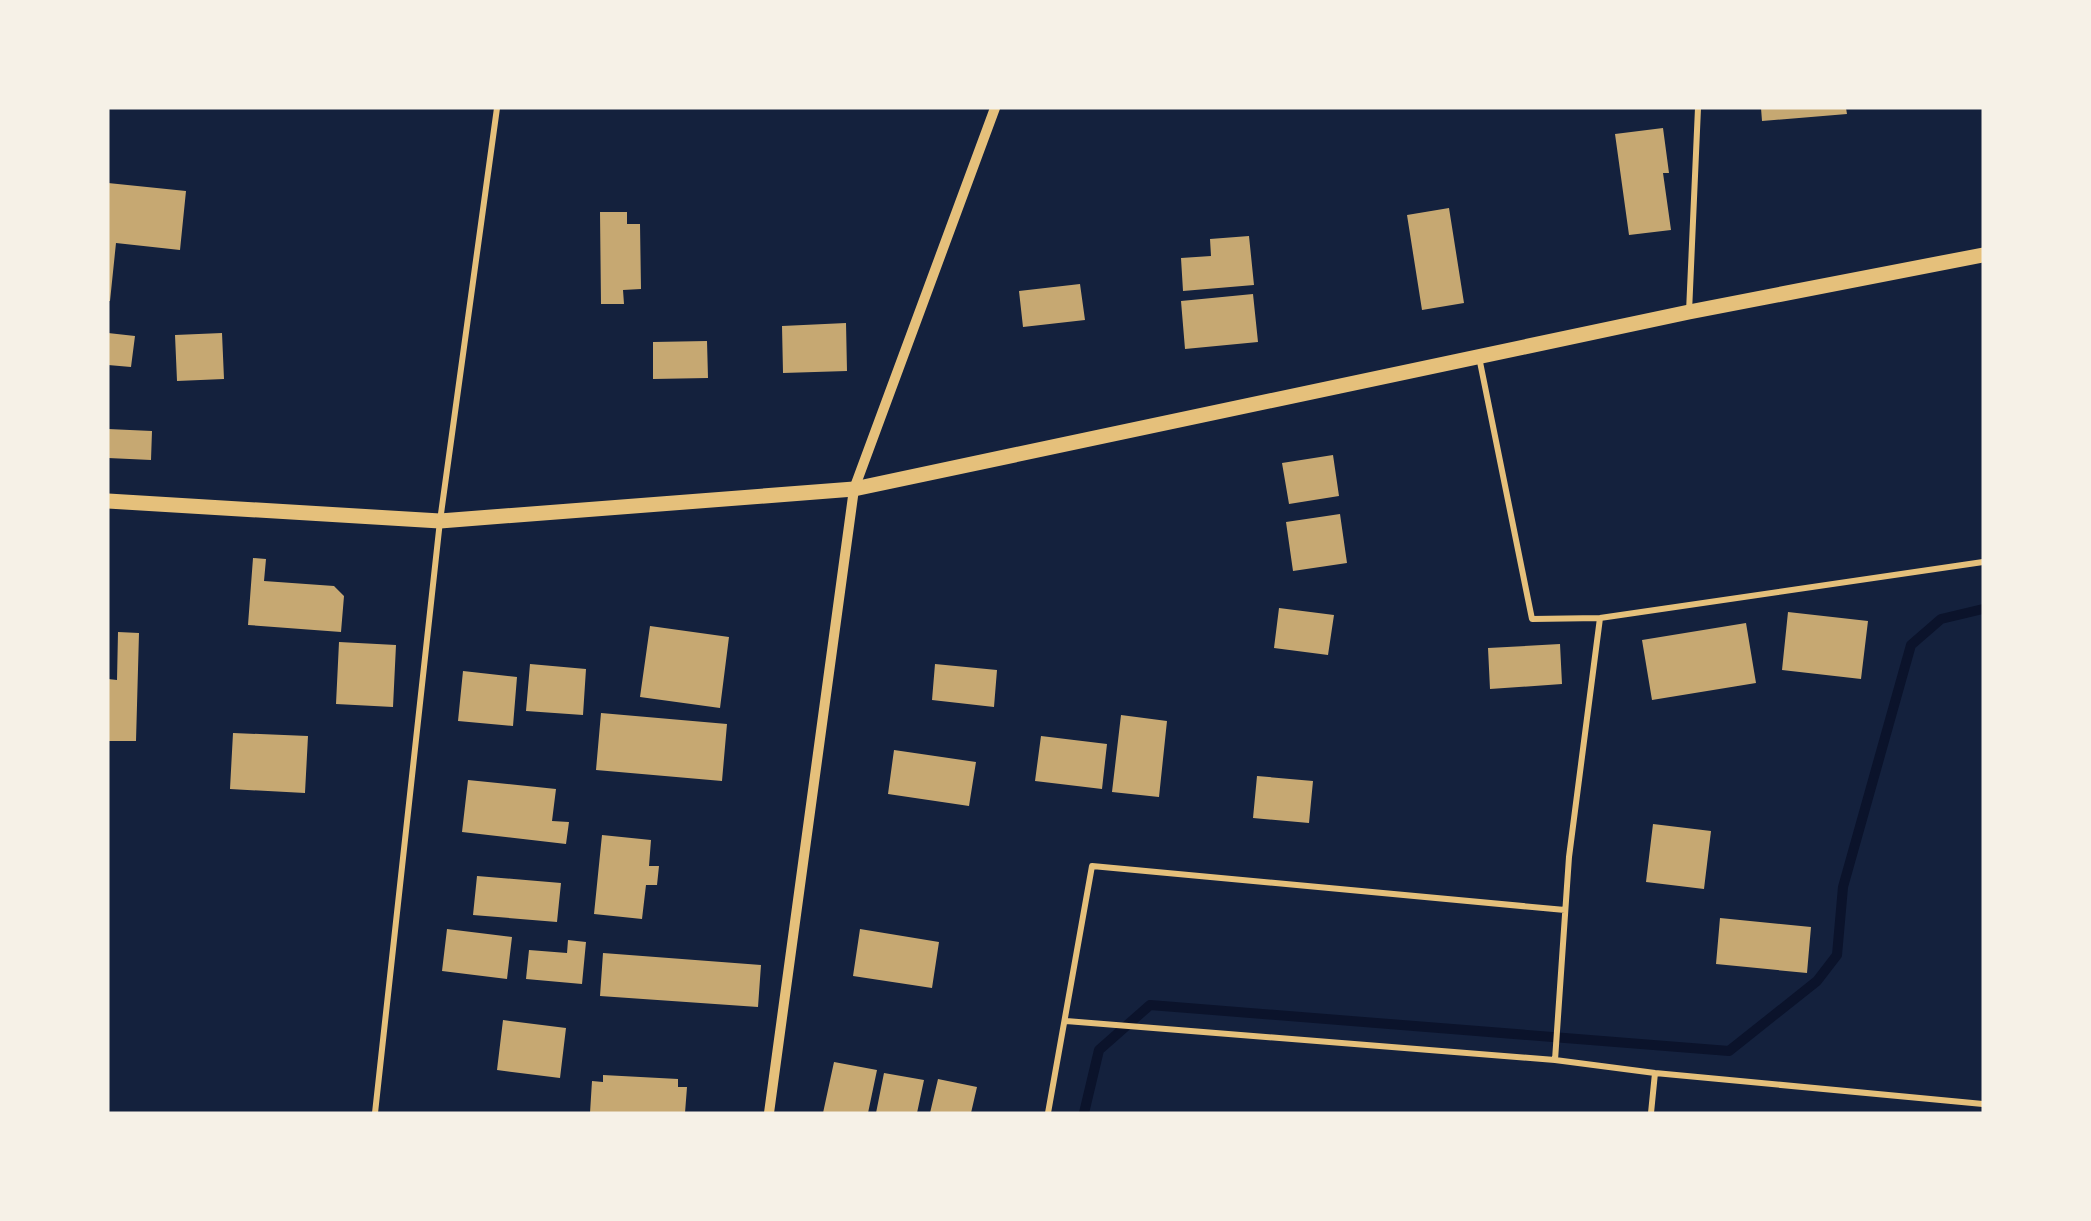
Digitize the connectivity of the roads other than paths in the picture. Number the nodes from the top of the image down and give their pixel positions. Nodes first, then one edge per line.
1 (497, 108) edge
2 (995, 108) edge
3 (1698, 108) edge
4 (1983, 255) edge
5 (1689, 312) junction
6 (1479, 357) junction
7 (854, 489) junction
8 (108, 501) edge
9 (440, 521) junction
10 (1983, 562) edge
11 (1600, 618) junction
12 (1565, 910) junction
13 (1066, 1021) junction
14 (1555, 1060) junction
15 (1655, 1073) junction
16 (1983, 1104) edge
17 (375, 1113) edge
18 (769, 1113) edge
19 (1048, 1113) edge
20 (1652, 1113) edge

1 - 9 street
2 - 7 street
3 - 5 street
4 - 5 main road
5 - 6 main road
6 - 7 main road
6 - 11 street
7 - 9 main road
7 - 18 street
8 - 9 main road
9 - 17 street
10 - 11 street
11 - 12 street
12 - 13 street
12 - 14 street
13 - 14 street
13 - 19 street
14 - 15 street
15 - 16 street
15 - 20 street

